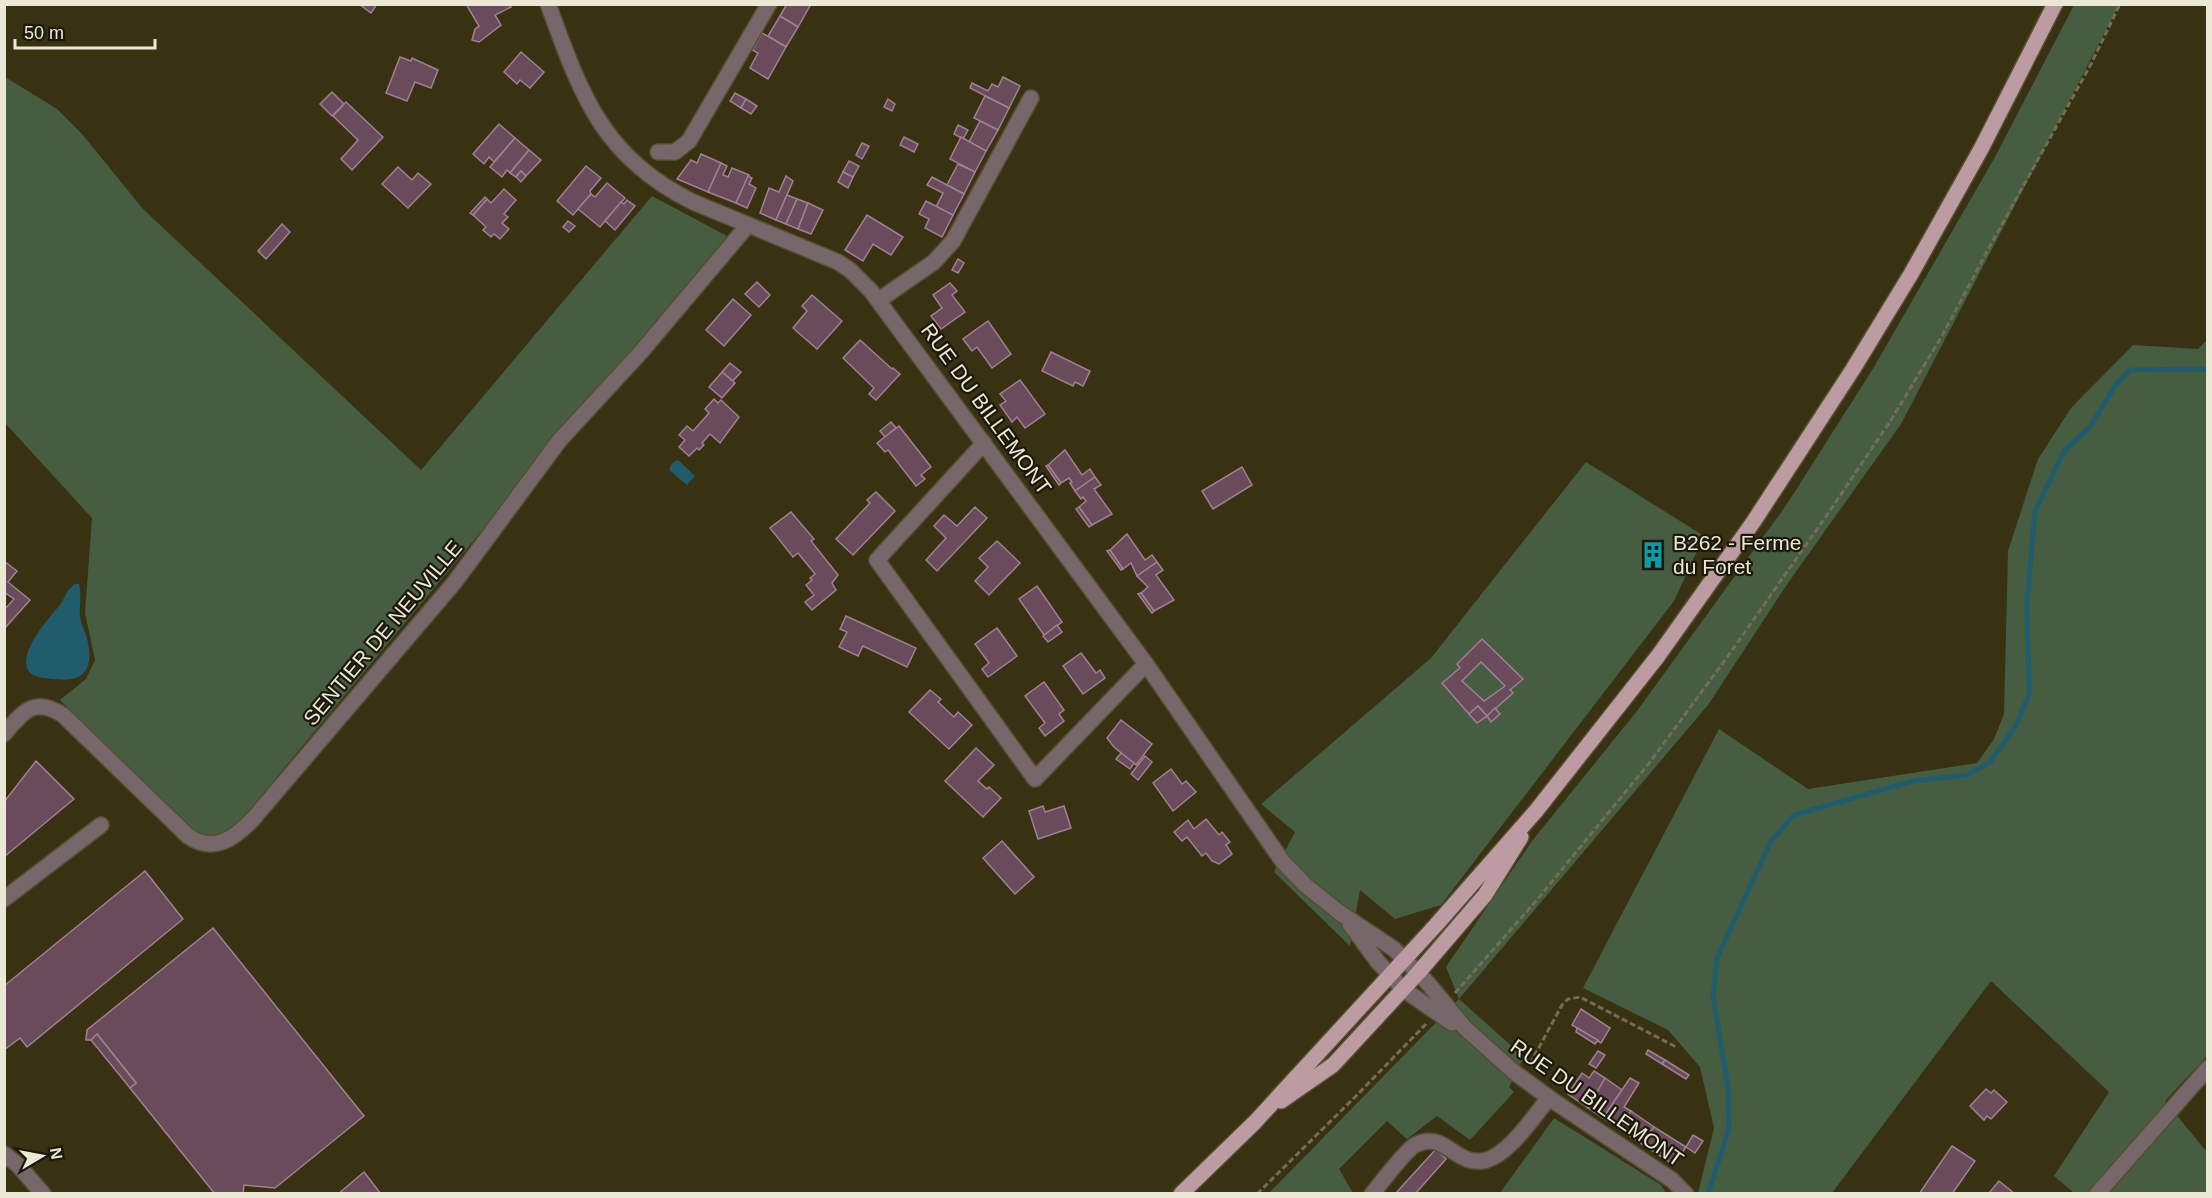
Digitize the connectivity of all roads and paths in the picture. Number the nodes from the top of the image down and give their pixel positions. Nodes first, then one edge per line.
1 (548, 4) edge
2 (769, 4) edge
3 (2055, 4) edge
4 (2120, 4) edge
5 (1031, 98) dead end
6 (658, 152) dead end
7 (748, 225) junction
8 (879, 300) junction
9 (984, 442) junction
10 (1146, 664) junction
11 (4, 734) edge
12 (1536, 811) junction
13 (101, 825) dead end
14 (4, 899) edge
15 (1340, 913) junction
16 (1405, 959) junction
17 (1418, 973) junction
18 (1390, 975) junction
19 (1403, 989) junction
20 (1440, 1008) junction
21 (1678, 1048) dead end
22 (2208, 1068) edge
23 (1522, 1078) junction
24 (1549, 1098) junction
25 (1255, 1122) junction
26 (4, 1154) edge
27 (43, 1194) edge
28 (1181, 1194) edge
29 (1257, 1194) edge
30 (1372, 1194) edge
31 (1686, 1194) edge
32 (2097, 1194) edge

1 - 7 street, RUE DU BILLEMONT
2 - 6 street
3 - 12 main road
4 - 20 path
5 - 8 street
7 - 8 street, RUE DU BILLEMONT
7 - 11 street, SENTIER DE NEUVILLE
8 - 9 street, RUE DU BILLEMONT
9 - 10 street, RUE DU BILLEMONT
9 - 10 street
10 - 15 street, RUE DU BILLEMONT
12 - 16 main road
12 - 17 main road
13 - 14 street
15 - 16 street, RUE DU BILLEMONT
15 - 18 street, RUE DU BILLEMONT
16 - 17 street, RUE DU BILLEMONT
16 - 18 main road
17 - 19 main road
17 - 20 street, RUE DU BILLEMONT
18 - 19 street, RUE DU BILLEMONT
18 - 25 main road
19 - 20 street, RUE DU BILLEMONT
19 - 25 main road
20 - 23 street, RUE DU BILLEMONT
20 - 29 path
21 - 23 path
22 - 32 street
23 - 24 street, RUE DU BILLEMONT
24 - 30 street
24 - 31 street, RUE DU BILLEMONT
25 - 28 main road
26 - 27 street

